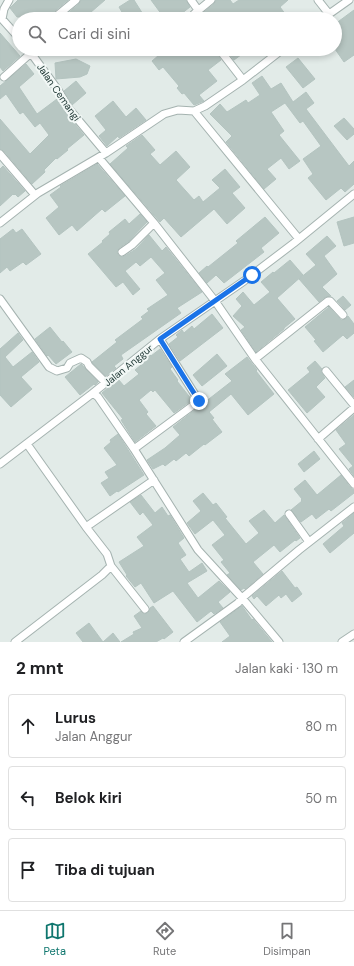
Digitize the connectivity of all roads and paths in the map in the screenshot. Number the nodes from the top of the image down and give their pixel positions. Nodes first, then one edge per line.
1 (9, 0) edge
2 (76, 0) edge
3 (191, 0) edge
4 (211, 0) edge
5 (318, 0) edge
6 (349, 0) edge
7 (61, 12) edge
8 (196, 12) edge
9 (199, 12) edge
10 (328, 12) edge
11 (333, 12) edge
12 (1, 20) edge
13 (12, 31) edge
14 (24, 56) edge
15 (33, 56) edge
16 (225, 56) edge
17 (275, 56) edge
18 (4, 77) dead end
19 (243, 80) junction
20 (194, 110) junction
21 (106, 153) junction
22 (0, 154) edge
23 (99, 158) junction
24 (354, 194) edge
25 (35, 195) junction
26 (0, 223) edge
27 (154, 223) junction
28 (299, 239) junction
29 (122, 252) dead end
30 (0, 299) edge
31 (215, 301) junction
32 (344, 315) dead end
33 (160, 339) junction
34 (255, 359) junction
35 (326, 371) dead end
36 (106, 383) junction
37 (93, 393) junction
38 (354, 407) edge
39 (318, 439) junction
40 (27, 444) junction
41 (134, 449) junction
42 (0, 464) edge
43 (154, 480) junction
44 (354, 484) edge
45 (354, 507) edge
46 (289, 514) dead end
47 (86, 527) junction
48 (309, 542) junction
49 (112, 566) junction
50 (242, 598) junction
51 (145, 609) dead end
52 (354, 634) edge
53 (15, 642) edge
54 (184, 642) edge
55 (279, 642) edge
56 (342, 642) edge

1 - 12 street
2 - 7 street
3 - 8 street
4 - 9 street
5 - 10 street
6 - 11 street
12 - 13 street
14 - 18 street
15 - 21 street, Jalan Cemangi
16 - 19 street
17 - 19 street
19 - 20 street
20 - 21 street
20 - 28 street
21 - 23 street
22 - 25 street
23 - 25 street
23 - 27 street
24 - 28 street, Jalan Anggur
25 - 26 street
27 - 29 street
27 - 31 street
28 - 31 street, Jalan Anggur
30 - 36 street
31 - 33 street, Jalan Anggur
31 - 34 street
32 - 34 street
33 - 36 street, Jalan Anggur
33 - 41 street
34 - 39 street
35 - 38 street
36 - 37 street, Jalan Anggur
37 - 40 street
37 - 41 street, Jalan Anggur
38 - 39 street
39 - 44 street
40 - 42 street
40 - 47 street
41 - 43 street, Jalan Anggur
43 - 47 street
43 - 50 street, Jalan Anggur
45 - 48 street
46 - 48 street
47 - 49 street
48 - 50 street
49 - 51 street
49 - 53 street
50 - 54 street
50 - 55 street, Jalan Anggur
52 - 56 street

